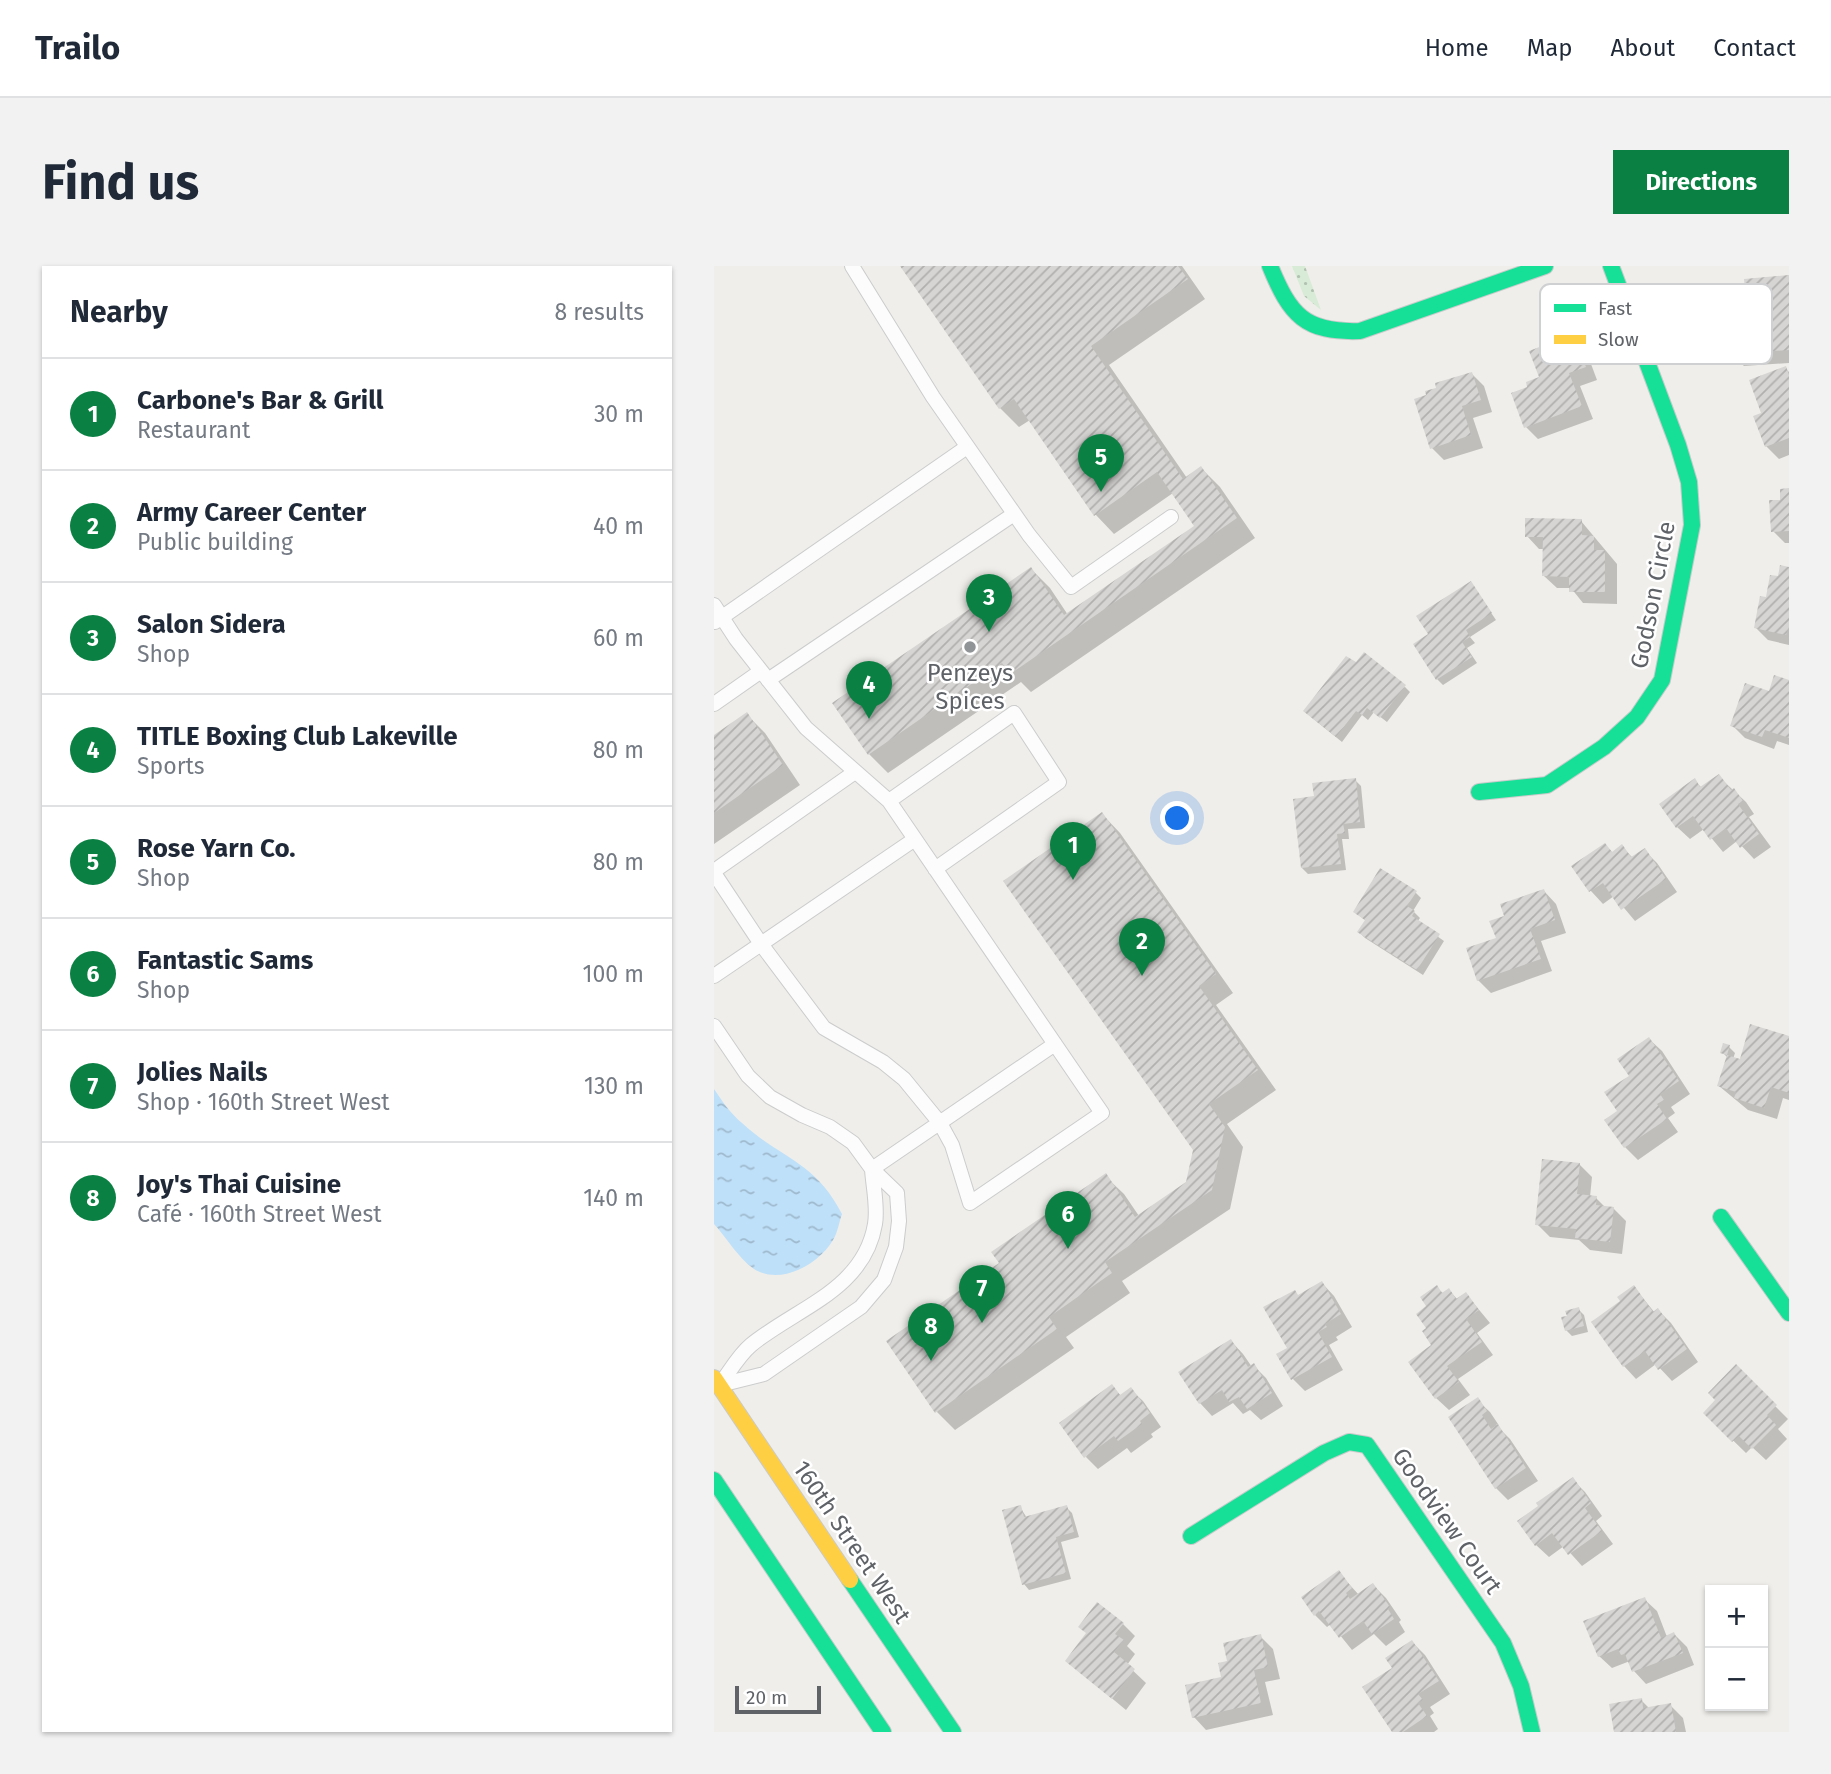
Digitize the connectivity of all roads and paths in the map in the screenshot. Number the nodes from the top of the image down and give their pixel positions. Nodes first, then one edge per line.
1 (852, 266) edge
2 (1270, 266) edge
3 (1545, 266) edge
4 (1611, 266) edge
5 (1618, 284) edge
6 (1648, 364) edge
7 (967, 447) junction
8 (1014, 514) junction
9 (1171, 517) dead end
10 (716, 615) edge
11 (764, 676) junction
12 (714, 704) edge
13 (855, 772) junction
14 (1479, 792) dead end
15 (889, 801) junction
16 (915, 839) junction
17 (935, 869) junction
18 (714, 872) edge
19 (761, 944) junction
20 (714, 976) edge
21 (714, 1026) edge
22 (1055, 1044) junction
23 (940, 1123) junction
24 (873, 1170) junction
25 (1721, 1217) dead end
26 (1789, 1313) edge
27 (717, 1381) edge
28 (714, 1480) edge
29 (1191, 1536) dead end
30 (883, 1732) edge
31 (953, 1732) edge
32 (1532, 1732) edge

1 - 7 lane
2 - 3 street
4 - 5 street, Godson Circle
6 - 14 street, Godson Circle
7 - 8 lane
7 - 10 lane
8 - 9 lane
8 - 11 lane
10 - 11 lane
11 - 12 lane
11 - 13 lane
13 - 15 lane
13 - 18 lane
15 - 16 lane
15 - 17 lane
16 - 17 lane
16 - 19 lane
17 - 22 lane
18 - 19 lane
19 - 20 lane
19 - 23 lane
21 - 24 lane
22 - 23 lane
22 - 23 lane
23 - 24 lane
24 - 27 lane
24 - 27 lane
25 - 26 street
27 - 31 street, 160th Street West
28 - 30 street
29 - 32 street, Goodview Court

